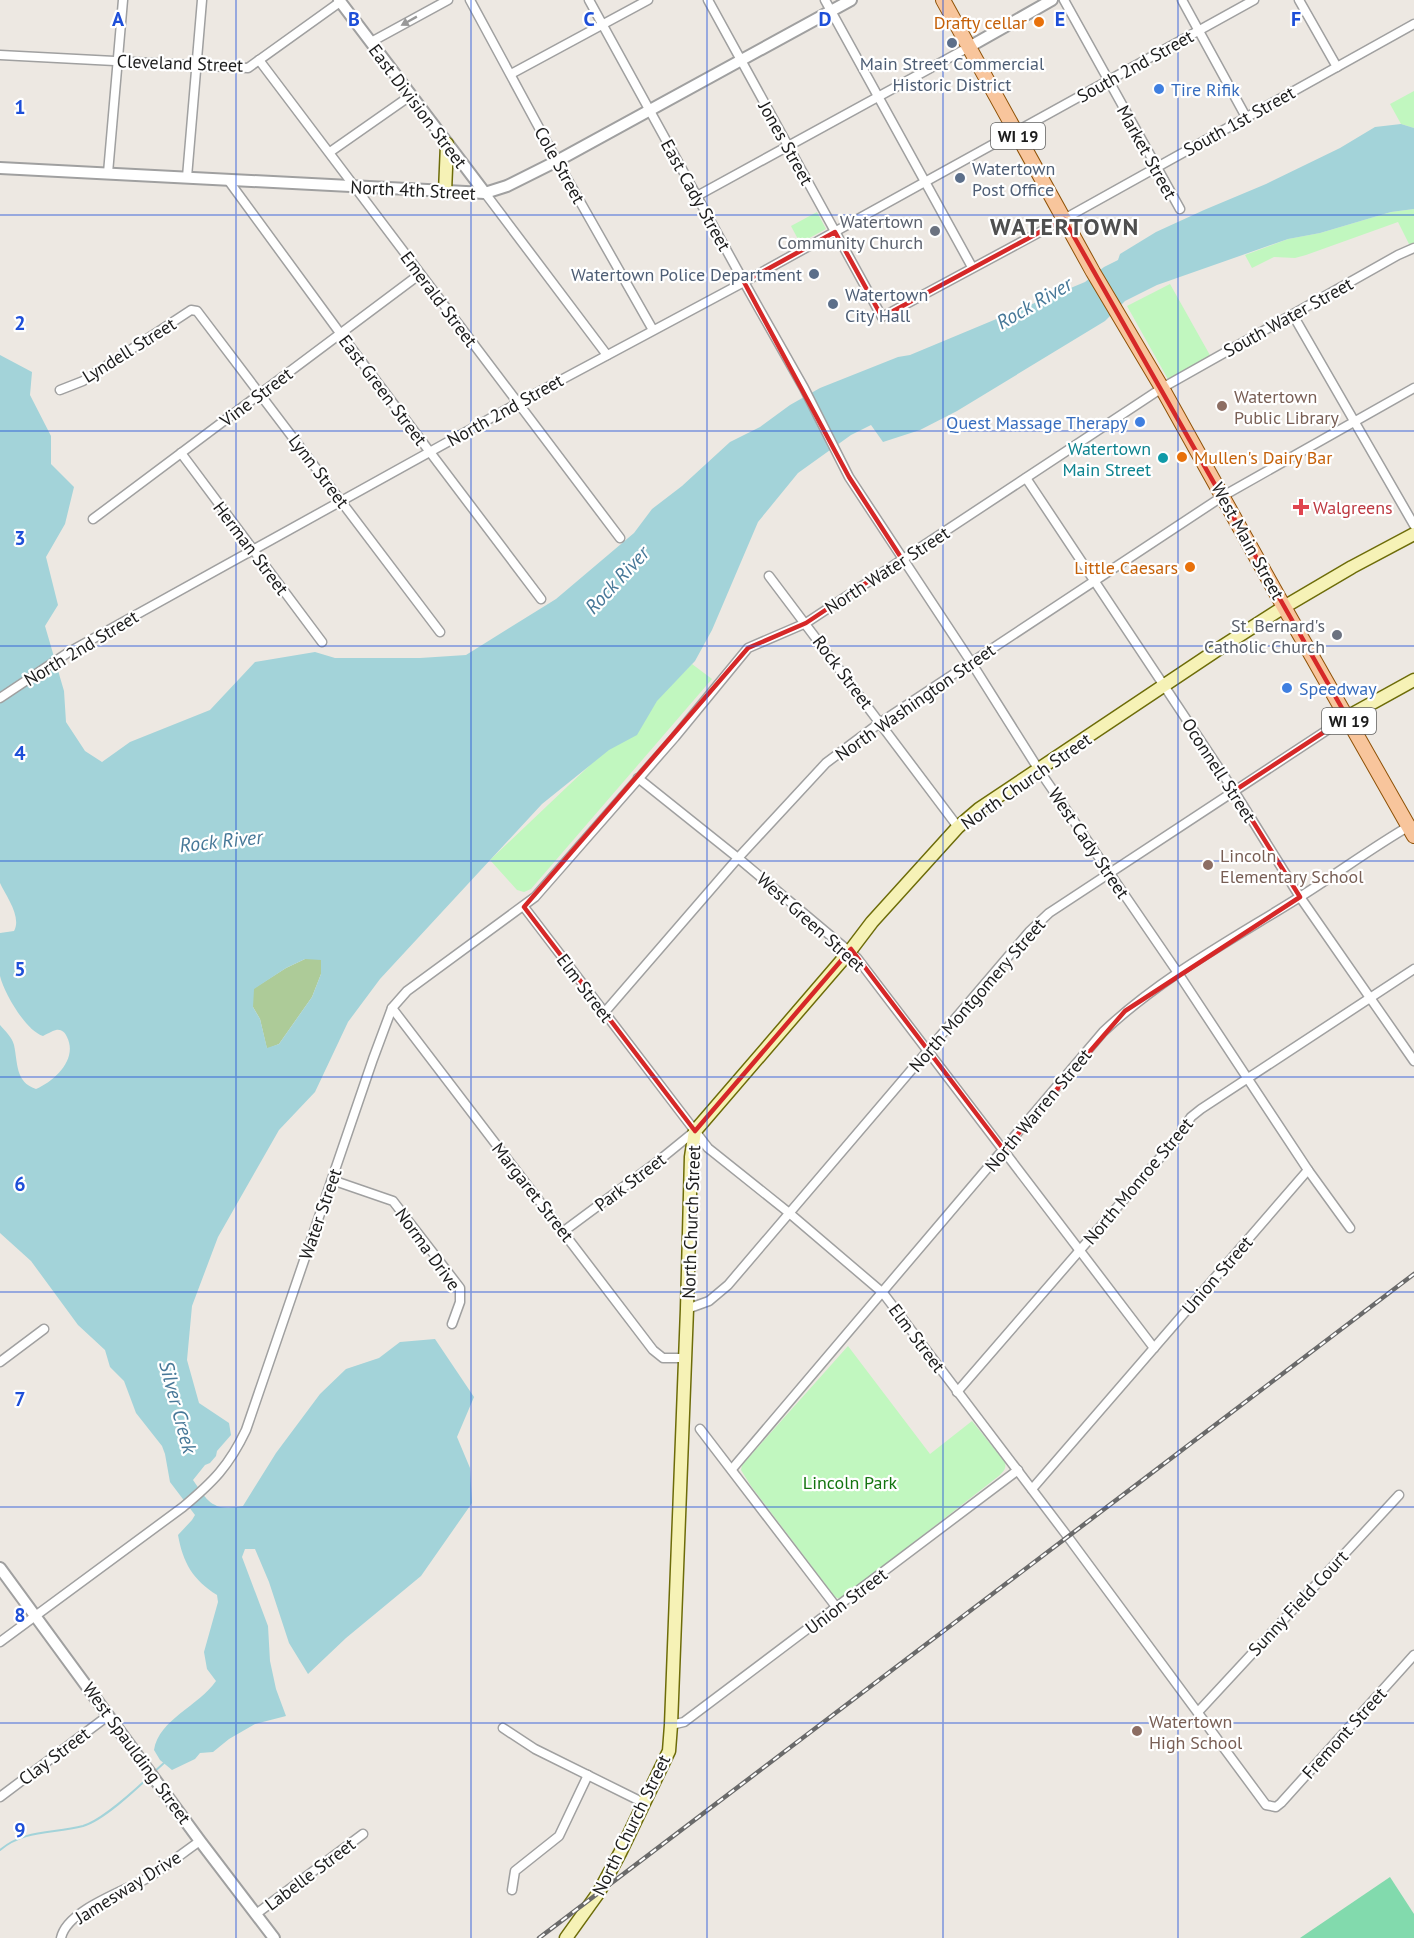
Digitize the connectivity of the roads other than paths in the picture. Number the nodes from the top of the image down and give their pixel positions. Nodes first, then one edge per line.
1 (123, 0) edge
2 (202, 0) edge
3 (448, 0) edge
4 (470, 0) edge
5 (590, 0) edge
6 (648, 0) edge
7 (708, 0) edge
8 (825, 0) edge
9 (851, 0) edge
10 (943, 0) edge
11 (1052, 0) edge
12 (1064, 0) edge
13 (1182, 0) edge
14 (1254, 0) edge
15 (1299, 0) edge
16 (339, 1) edge
17 (831, 11) junction
18 (603, 24) junction
19 (1414, 24) edge
20 (1198, 31) junction
21 (371, 42) junction
22 (969, 47) junction
23 (0, 55) edge
24 (259, 60) junction
25 (741, 60) junction
26 (118, 61) junction
27 (196, 66) junction
28 (1337, 67) junction
29 (511, 74) junction
30 (1107, 81) junction
31 (410, 96) junction
32 (877, 96) junction
33 (649, 109) junction
34 (1246, 117) junction
35 (1016, 131) junction
36 (447, 144) junction
37 (788, 147) junction
38 (330, 152) junction
39 (557, 161) junction
40 (1156, 167) junction
41 (0, 168) edge
42 (108, 173) junction
43 (187, 177) junction
44 (228, 180) junction
45 (924, 181) junction
46 (355, 187) junction
47 (445, 192) junction
48 (485, 193) junction
49 (697, 196) junction
50 (1180, 209) dead end
51 (1064, 219) junction
52 (835, 232) junction
53 (1414, 248) edge
54 (972, 267) junction
55 (420, 274) junction
56 (744, 282) junction
57 (197, 311) joint
58 (1293, 315) junction
59 (882, 317) joint
60 (653, 330) junction
61 (340, 333) junction
62 (607, 355) junction
63 (804, 388) joint
64 (1162, 388) junction
65 (1414, 388) edge
66 (60, 390) dead end
67 (261, 394) junction
68 (518, 403) junction
69 (1354, 422) junction
70 (430, 452) junction
71 (181, 453) junction
72 (1026, 478) junction
73 (1223, 496) junction
74 (340, 501) junction
75 (93, 519) dead end
76 (1414, 525) edge
77 (1414, 534) edge
78 (620, 538) dead end
79 (253, 550) junction
80 (902, 560) junction
81 (770, 576) dead end
82 (1095, 581) junction
83 (541, 598) dead end
84 (1284, 607) junction
85 (806, 623) junction
86 (440, 632) dead end
87 (322, 642) dead end
88 (971, 662) junction
89 (1414, 680) edge
90 (1164, 686) junction
91 (0, 698) edge
92 (1347, 717) junction
93 (881, 722) junction
94 (1038, 770) junction
95 (638, 778) junction
96 (1234, 791) junction
97 (958, 826) junction
98 (1412, 828) edge
99 (738, 858) junction
100 (1109, 874) junction
101 (1300, 897) junction
102 (524, 907) junction
103 (850, 951) junction
104 (1414, 969) edge
105 (1178, 973) junction
106 (1370, 999) junction
107 (392, 1008) junction
108 (604, 1013) junction
109 (928, 1051) junction
110 (1414, 1061) edge
111 (1247, 1077) junction
112 (695, 1131) junction
113 (1004, 1150) junction
114 (1308, 1170) junction
115 (332, 1180) junction
116 (788, 1212) junction
117 (1350, 1228) dead end
118 (564, 1231) junction
119 (1080, 1250) junction
120 (883, 1293) junction
121 (687, 1309) junction
122 (452, 1324) dead end
123 (44, 1329) dead end
124 (1154, 1348) junction
125 (685, 1358) junction
126 (0, 1362) edge
127 (957, 1392) junction
128 (700, 1429) dead end
129 (732, 1469) junction
130 (1018, 1470) junction
131 (1032, 1489) junction
132 (1399, 1495) dead end
133 (0, 1568) edge
134 (837, 1608) junction
135 (35, 1615) junction
136 (0, 1642) edge
137 (1414, 1655) edge
138 (1198, 1712) junction
139 (109, 1714) junction
140 (671, 1725) junction
141 (503, 1728) dead end
142 (588, 1775) junction
143 (0, 1797) edge
144 (644, 1803) junction
145 (1271, 1807) joint
146 (363, 1834) dead end
147 (200, 1841) junction
148 (512, 1890) dead end
149 (256, 1914) junction
150 (61, 1938) edge
151 (274, 1938) edge
152 (566, 1938) edge

1 - 26 street
2 - 27 street
3 -> 21 street
4 - 29 street, Cole Street
5 - 18 street, East Cady Street
6 - 18 street
7 - 25 street, Jones Street
8 - 17 street
9 - 17 street, North 4th Street
10 - 22 main road, WI 19
11 - 22 street
12 - 30 street, Market Street
13 - 20 street
14 - 20 street, South 2nd Street
15 - 28 street
16 - 21 street, East Division Street
16 - 24 street, Cleveland Street
17 - 25 street, North 4th Street
17 - 32 street
18 - 29 street
18 - 33 street, East Cady Street
19 - 28 street, South 1st Street
20 - 30 street, South 2nd Street
20 - 34 street
21 - 31 street, East Division Street
22 - 32 street
22 - 35 main road, WI 19
23 - 26 street, Cleveland Street
24 - 27 street, Cleveland Street
24 - 38 street, Emerald Street
25 - 33 street, North 4th Street
25 - 37 street, Jones Street
26 - 27 street, Cleveland Street
26 - 42 street
27 - 43 street
28 - 34 street, South 1st Street
29 - 39 street, Cole Street
30 - 35 street, South 2nd Street
30 - 40 street, Market Street
31 - 36 street, East Division Street
31 - 38 street
32 - 37 street
32 - 45 street
33 - 39 street, North 4th Street
33 - 49 street, East Cady Street
34 - 40 street, South 1st Street
35 - 45 street, North 2nd Street
35 - 51 main road, WI 19
36 - 47 main road
36 - 48 street, East Division Street
37 - 49 street
37 - 52 street, Jones Street
38 - 46 street, Emerald Street
39 - 48 street, North 4th Street
39 - 60 street, Cole Street
40 - 50 street, Market Street
40 - 51 street, South 1st Street
41 - 42 street, North 4th Street
42 - 43 street, North 4th Street
43 - 44 street, North 4th Street
44 - 46 street, North 4th Street
44 - 61 street, East Green Street
45 - 52 street, North 2nd Street
45 - 54 street
46 - 47 street, North 4th Street
46 - 55 street, Emerald Street
47 - 48 street, North 4th Street
48 - 62 street, East Division Street
49 - 56 street, East Cady Street
51 - 54 street, South 1st Street
51 - 64 main road, West Main Street / WI 19
52 - 56 street, North 2nd Street
52 - 59 street, Jones Street
53 - 58 street, South Water Street
54 - 59 street, South 1st Street
55 - 61 street, Vine Street
55 - 68 street, Emerald Street
56 - 60 street, North 2nd Street
56 - 63 street, East Cady Street
57 - 66 street, Lyndell Street
57 - 67 street, Lynn Street
58 - 64 street, South Water Street
58 - 69 street
60 - 62 street, North 2nd Street
61 - 67 street, Vine Street
61 - 70 street, East Green Street
62 - 68 street, North 2nd Street
63 - 80 street, West Cady Street
64 - 72 street, North Water Street
64 - 73 main road, West Main Street / WI 19
65 - 69 street, North Washington Street
67 - 71 street, Vine Street
67 - 74 street, Lynn Street
68 - 70 street, North 2nd Street
68 - 78 street, Emerald Street
69 - 73 street, North Washington Street
69 - 76 street
70 - 74 street, North 2nd Street
70 - 83 street, East Green Street
71 - 75 street, Vine Street
71 - 79 street, Herman Street
72 - 80 street, North Water Street
72 - 82 street, Oconnell Street
73 - 82 street, North Washington Street
73 - 84 main road, West Main Street / WI 19
74 - 79 street, North 2nd Street
74 - 86 street, Lynn Street
77 - 84 main road, North Church Street
79 - 87 street, Herman Street
79 - 91 street, North 2nd Street
80 - 85 street, North Water Street
80 - 88 street, West Cady Street
81 - 85 street, Rock Street
82 - 88 street, North Washington Street
82 - 90 street, Oconnell Street
84 - 90 main road, North Church Street
84 - 92 main road, West Main Street / WI 19
85 - 93 street, Rock Street
85 - 95 street, North Water Street
88 - 93 street, North Washington Street
88 - 94 street, West Cady Street
89 - 92 main road
90 - 94 main road, North Church Street
90 - 96 street, Oconnell Street
92 - 96 street, North Montgomery Street
92 - 98 main road, West Main Street / WI 19
93 - 97 street, Rock Street
93 - 99 street, North Washington Street
94 - 97 main road, North Church Street
94 - 100 street, West Cady Street
95 - 99 street, West Green Street
95 - 102 street, Water Street
96 - 100 street, North Montgomery Street
96 - 101 street, Oconnell Street
97 - 103 main road, North Church Street
98 - 101 street, North Warren Street
99 - 103 street, West Green Street
99 - 108 street, North Washington Street
100 - 105 street, West Cady Street
100 - 109 street, North Montgomery Street
101 - 105 street, North Warren Street
101 - 106 street, Oconnell Street
102 - 107 street, Water Street
102 - 108 street, Elm Street
103 - 109 street, West Green Street
103 - 112 main road, North Church Street
104 - 106 street, North Monroe Street
105 - 111 street, West Cady Street
105 - 113 street, North Warren Street
106 - 110 street, Oconnell Street
106 - 111 street, North Monroe Street
107 - 115 street, Water Street
107 - 118 street, Margaret Street
108 - 112 street, Elm Street
109 - 113 street, West Green Street
109 - 116 street, North Montgomery Street
111 - 114 street, West Cady Street
111 - 119 street, North Monroe Street
112 - 116 street, Elm Street
112 - 118 street, Park Street
112 - 121 main road, North Church Street
113 - 119 street, West Green Street
113 - 120 street, North Warren Street
114 - 117 street, West Cady Street
114 - 124 street, Union Street
115 - 122 street, Norma Drive
115 - 135 street, Water Street
116 - 120 street, Elm Street
116 - 121 street, North Montgomery Street
118 - 125 street, Margaret Street
119 - 124 street, West Green Street
119 - 127 street, North Monroe Street
120 - 127 street, Elm Street
120 - 129 street, North Warren Street
121 - 125 main road, North Church Street
123 - 126 street
124 - 131 street, Union Street
125 - 140 main road, North Church Street
127 - 130 street, Elm Street
128 - 129 street
129 - 134 street
130 - 131 street, Elm Street
130 - 134 street, Union Street
131 - 138 street, Elm Street
132 - 138 street, Sunny Field Court
133 - 135 street, West Spaulding Street
134 - 140 street, Union Street
135 - 136 street, Water Street
135 - 139 street, West Spaulding Street
137 - 145 street, Fremont Street
138 - 145 street, Elm Street
139 - 143 street, Clay Street
139 - 147 street, West Spaulding Street
140 - 144 main road, North Church Street
141 - 142 street
142 - 144 street
142 - 148 street
144 - 152 main road, North Church Street
146 - 149 street, Labelle Street
147 - 149 street, West Spaulding Street
147 - 150 street, Jamesway Drive
149 - 151 street, West Spaulding Street

